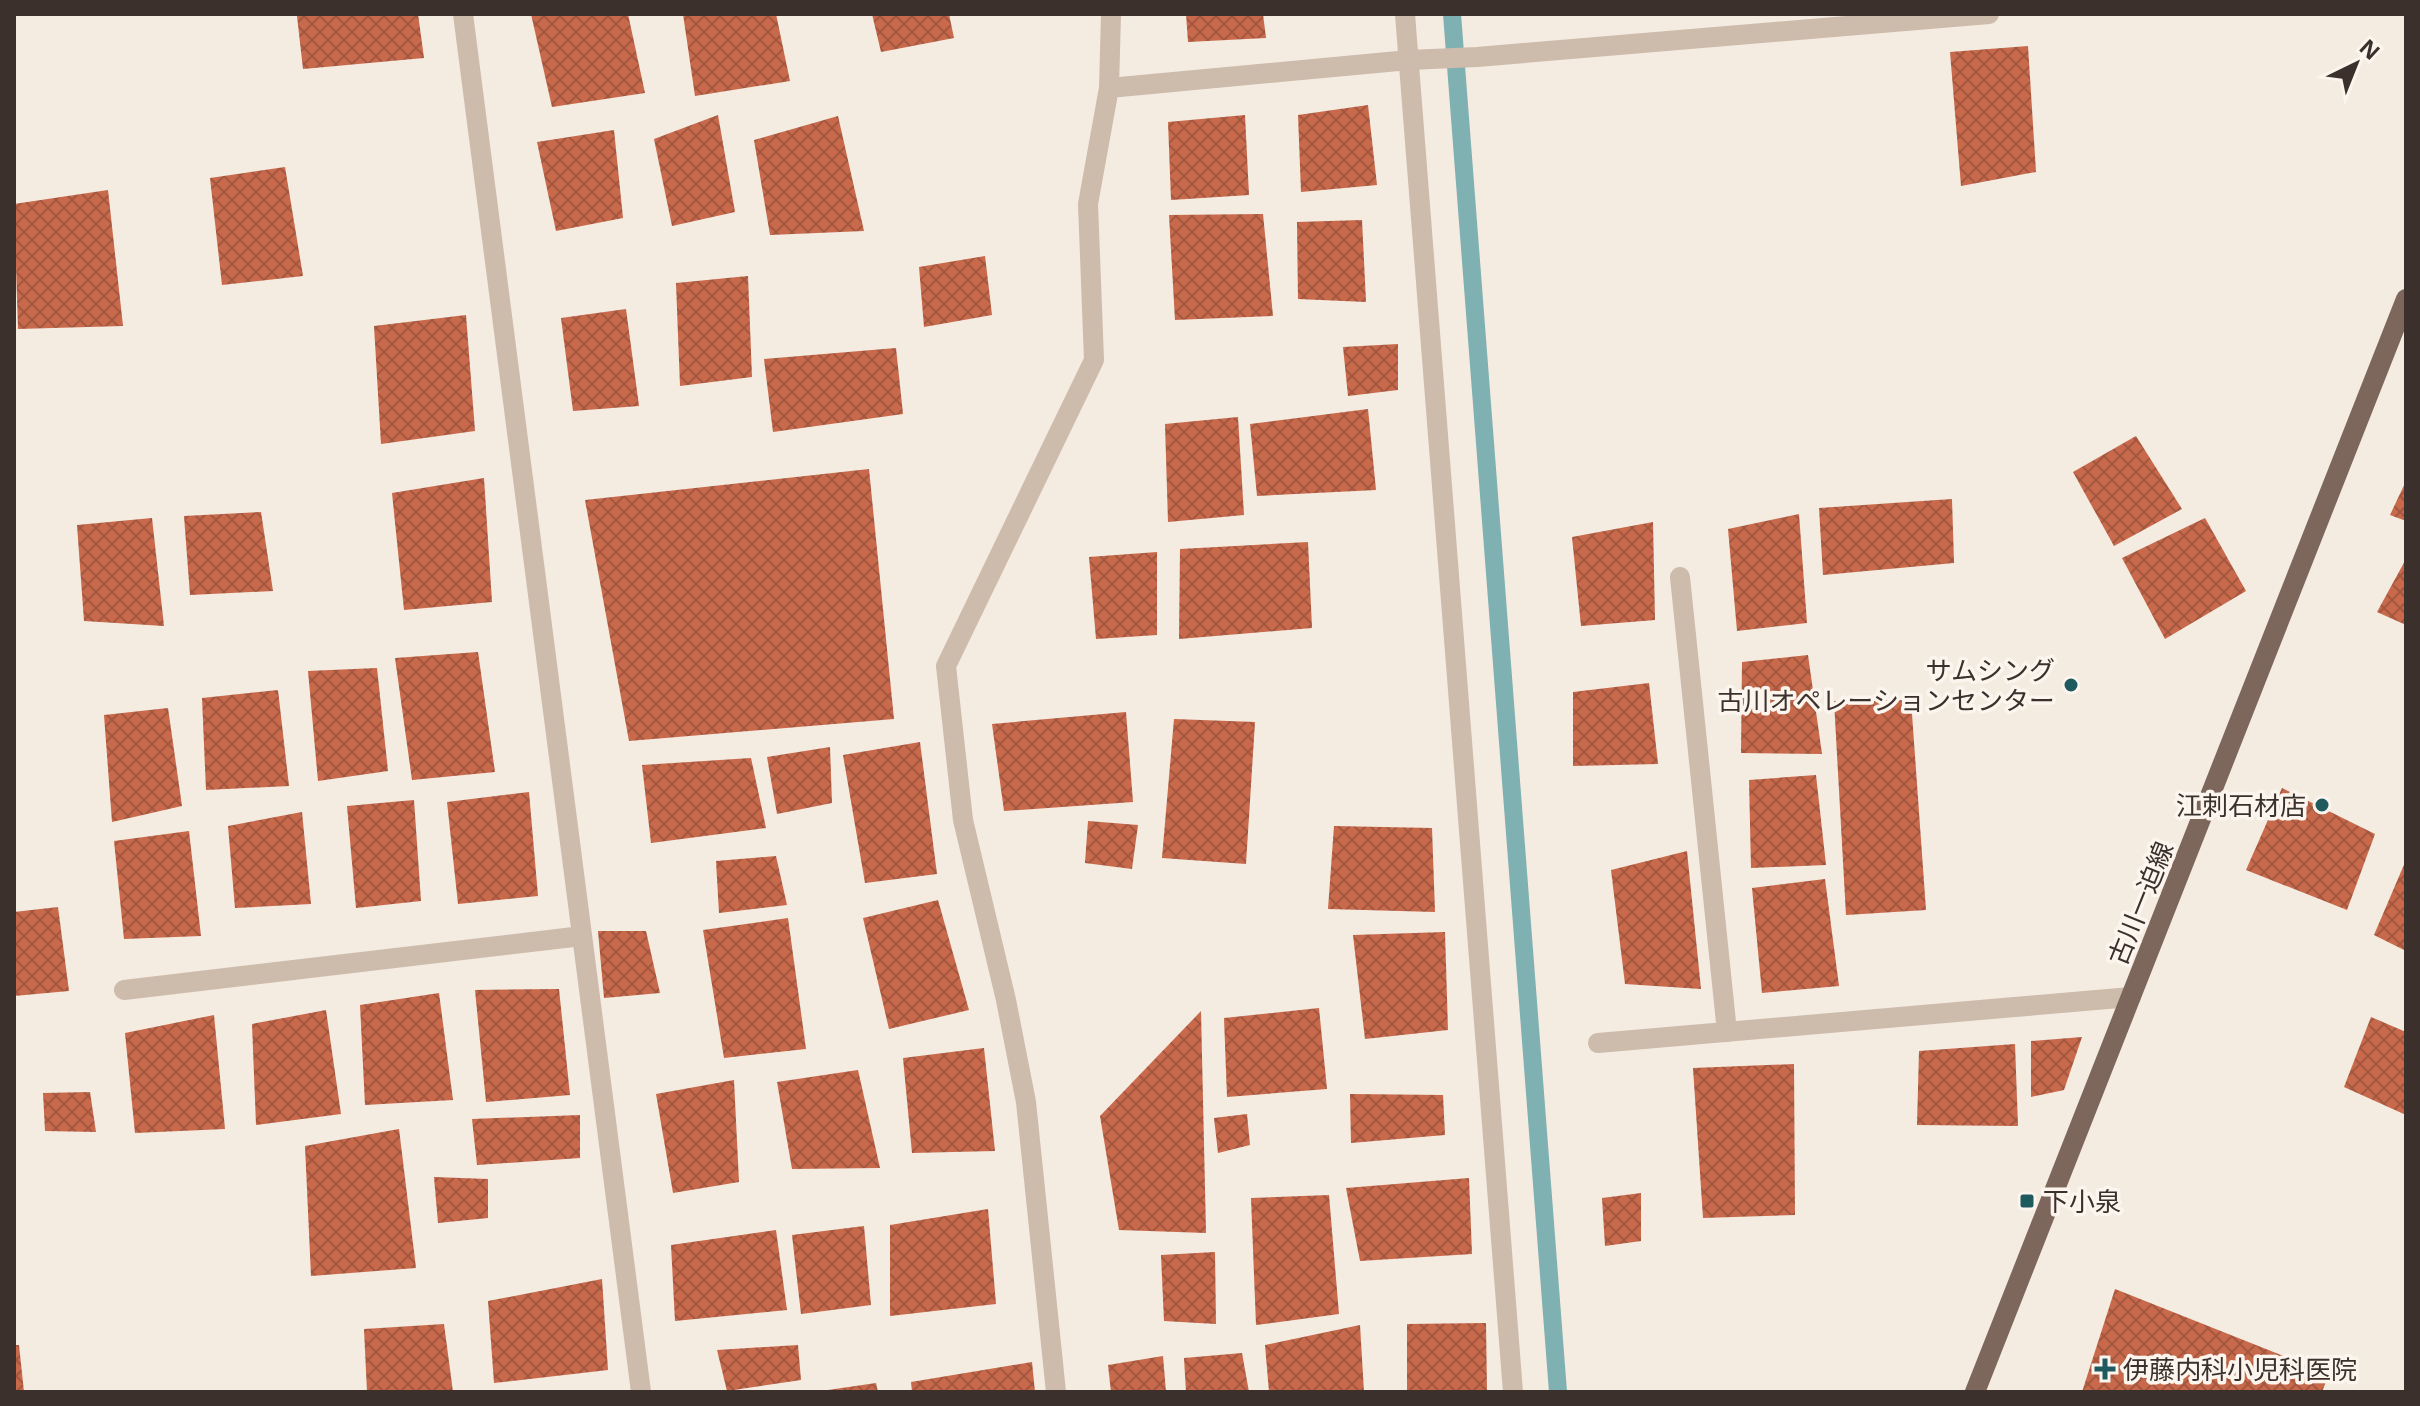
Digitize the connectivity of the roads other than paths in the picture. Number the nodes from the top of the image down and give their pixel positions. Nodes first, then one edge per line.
1 (463, 14) edge
2 (1111, 14) edge
3 (1405, 14) edge
4 (1989, 14) edge
5 (1409, 60) junction
6 (1109, 88) junction
7 (2406, 299) edge
8 (1680, 577) dead end
9 (582, 936) junction
10 (124, 990) dead end
11 (2131, 997) junction
12 (1727, 1032) junction
13 (1598, 1043) dead end
14 (641, 1392) edge
15 (1056, 1392) edge
16 (1513, 1392) edge
17 (1975, 1392) edge

1 - 9 street
2 - 6 street
3 - 5 street
4 - 5 street
5 - 6 street
5 - 16 street
6 - 15 street
7 - 11 main road, 古川一迫線
8 - 12 street
9 - 10 street
9 - 14 street
11 - 12 street
11 - 17 main road, 古川一迫線
12 - 13 street

